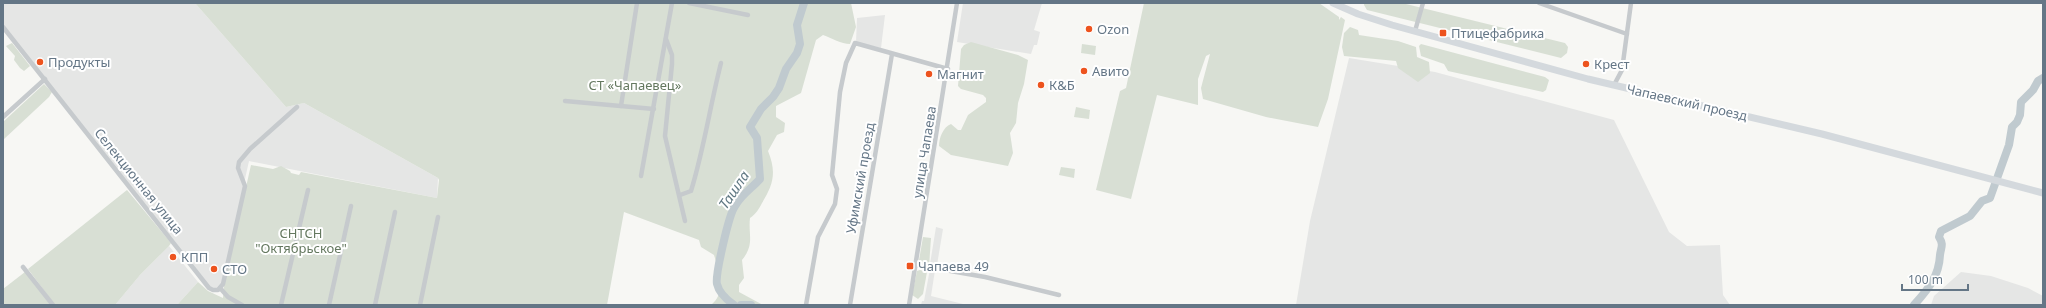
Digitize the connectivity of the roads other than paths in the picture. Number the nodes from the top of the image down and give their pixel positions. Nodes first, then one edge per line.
1 (637, 3) edge
2 (672, 3) edge
3 (689, 3) edge
4 (957, 3) edge
5 (1333, 3) edge
6 (1423, 3) edge
7 (1538, 3) edge
8 (1631, 3) edge
9 (748, 15) dead end
10 (3, 27) edge
11 (1415, 31) junction
12 (1627, 34) junction
13 (666, 39) junction
14 (892, 54) junction
15 (721, 63) dead end
16 (948, 70) junction
17 (45, 79) junction
18 (1614, 85) junction
19 (564, 101) dead end
20 (621, 106) junction
21 (297, 107) dead end
22 (654, 109) junction
23 (3, 117) edge
24 (641, 176) dead end
25 (308, 190) dead end
26 (2043, 193) edge
27 (680, 195) junction
28 (351, 206) dead end
29 (395, 212) dead end
30 (438, 217) dead end
31 (685, 221) dead end
32 (916, 265) junction
33 (23, 267) dead end
34 (220, 288) junction
35 (1059, 296) dead end
36 (53, 305) edge
37 (242, 305) edge
38 (281, 305) edge
39 (329, 305) edge
40 (375, 305) edge
41 (420, 305) edge
42 (806, 305) edge
43 (850, 305) edge
44 (910, 305) edge

1 - 20 street
2 - 13 street
3 - 9 street
4 - 16 street, улица Чапаева
5 - 11 main road, Чапаевский проезд
6 - 11 street
7 - 12 street
8 - 12 street
10 - 17 street, Селекционная улица
11 - 18 main road, Чапаевский проезд
12 - 18 street
13 - 22 street
13 - 27 street
14 - 16 street
14 - 42 street
14 - 43 street, Уфимский проезд
15 - 27 street
16 - 32 street, улица Чапаева
17 - 23 street
17 - 34 street, Селекционная улица
18 - 26 main road, Чапаевский проезд
19 - 20 street
20 - 22 street
21 - 34 street
22 - 24 street
25 - 38 street
27 - 31 street
28 - 39 street
29 - 40 street
30 - 41 street
32 - 35 street
32 - 44 street, улица Чапаева
33 - 36 street
34 - 37 street

